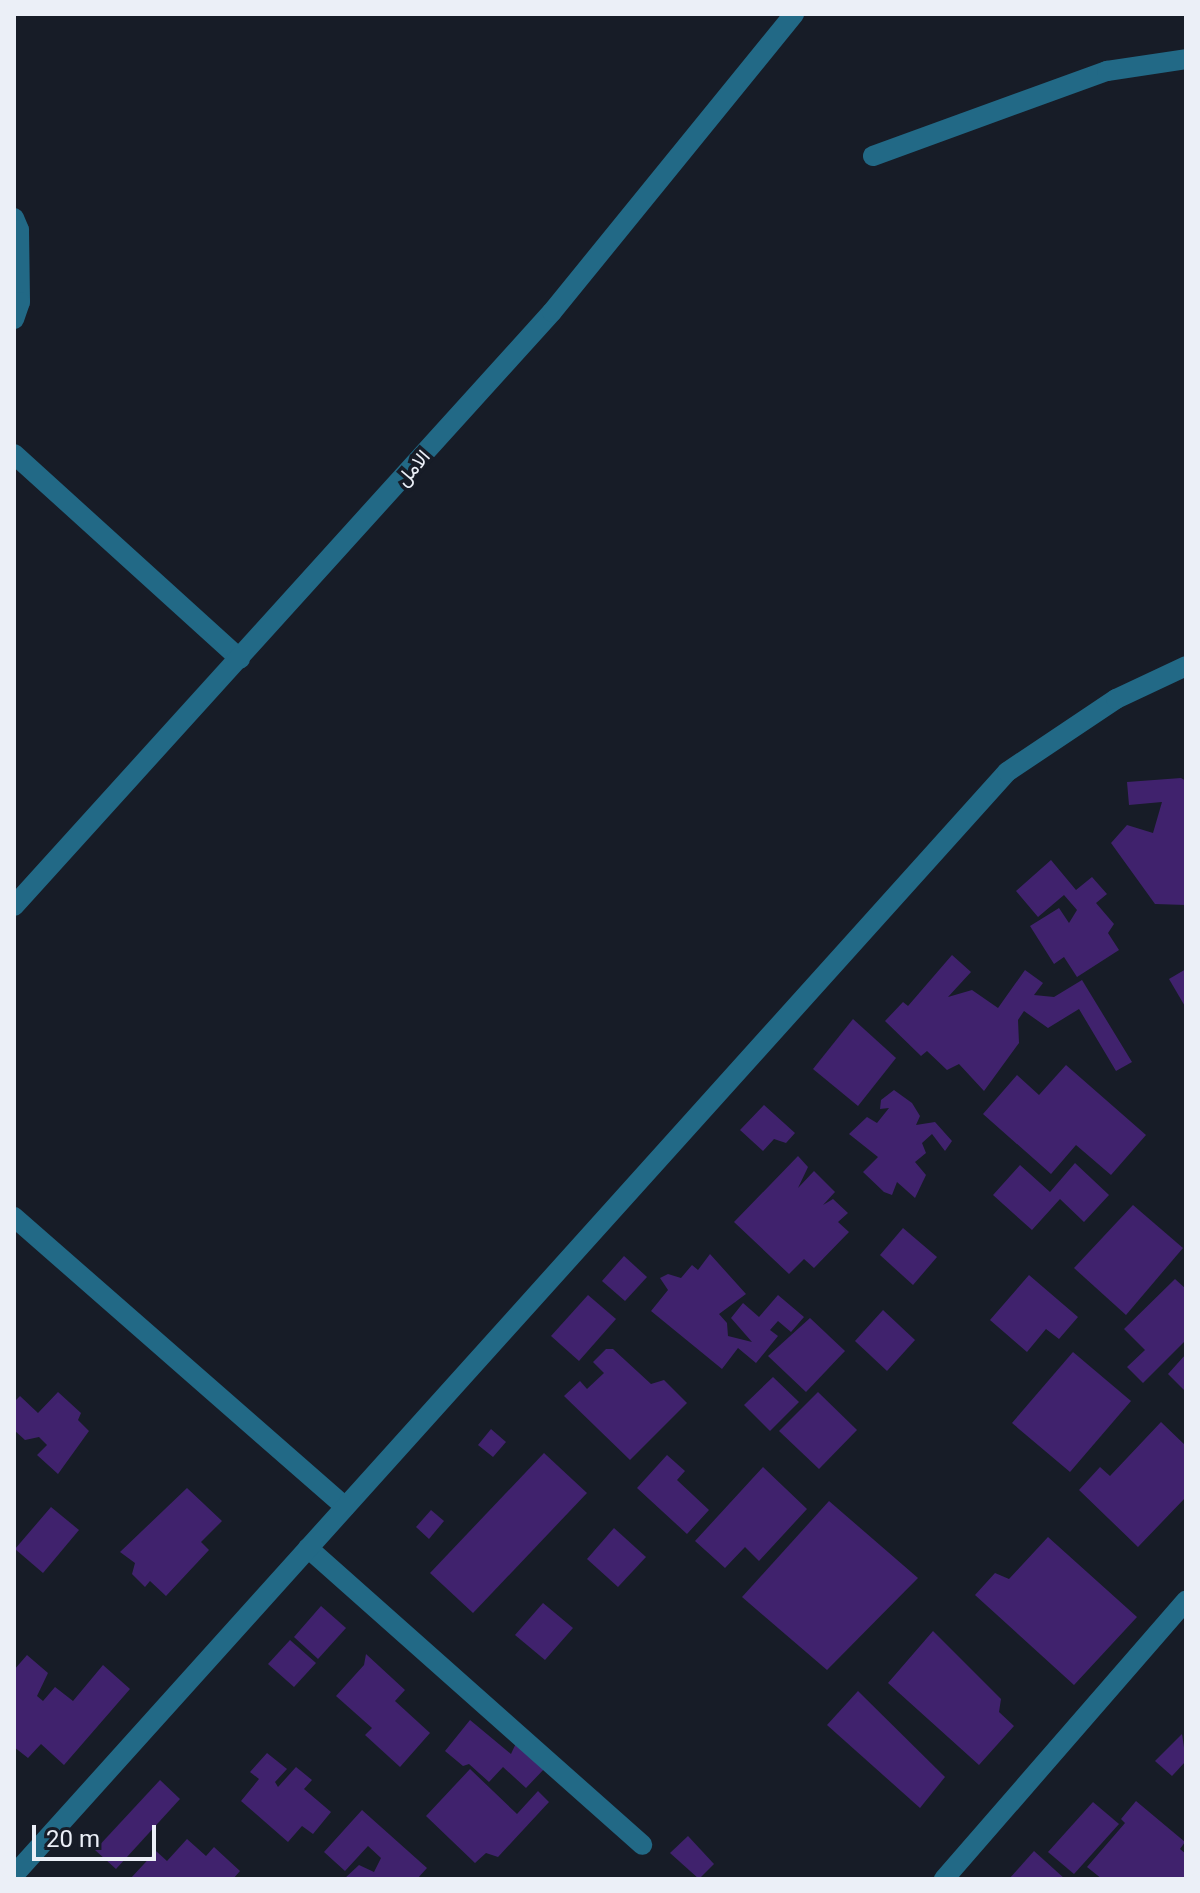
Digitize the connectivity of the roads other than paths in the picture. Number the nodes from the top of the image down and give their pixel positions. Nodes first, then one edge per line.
1 (794, 14) edge
2 (1186, 59) edge
3 (873, 156) dead end
4 (14, 218) edge
5 (14, 319) edge
6 (14, 454) edge
7 (240, 659) junction
8 (1186, 666) edge
9 (14, 906) edge
10 (14, 1217) edge
11 (345, 1507) junction
12 (308, 1548) junction
13 (1186, 1601) edge
14 (642, 1845) dead end
15 (14, 1875) edge
16 (944, 1879) edge

1 - 7 street, الامل
2 - 3 street
4 - 5 street
6 - 7 street
7 - 9 street, الامل
8 - 11 street
10 - 11 street
11 - 12 street
12 - 14 street
12 - 15 street
13 - 16 street

